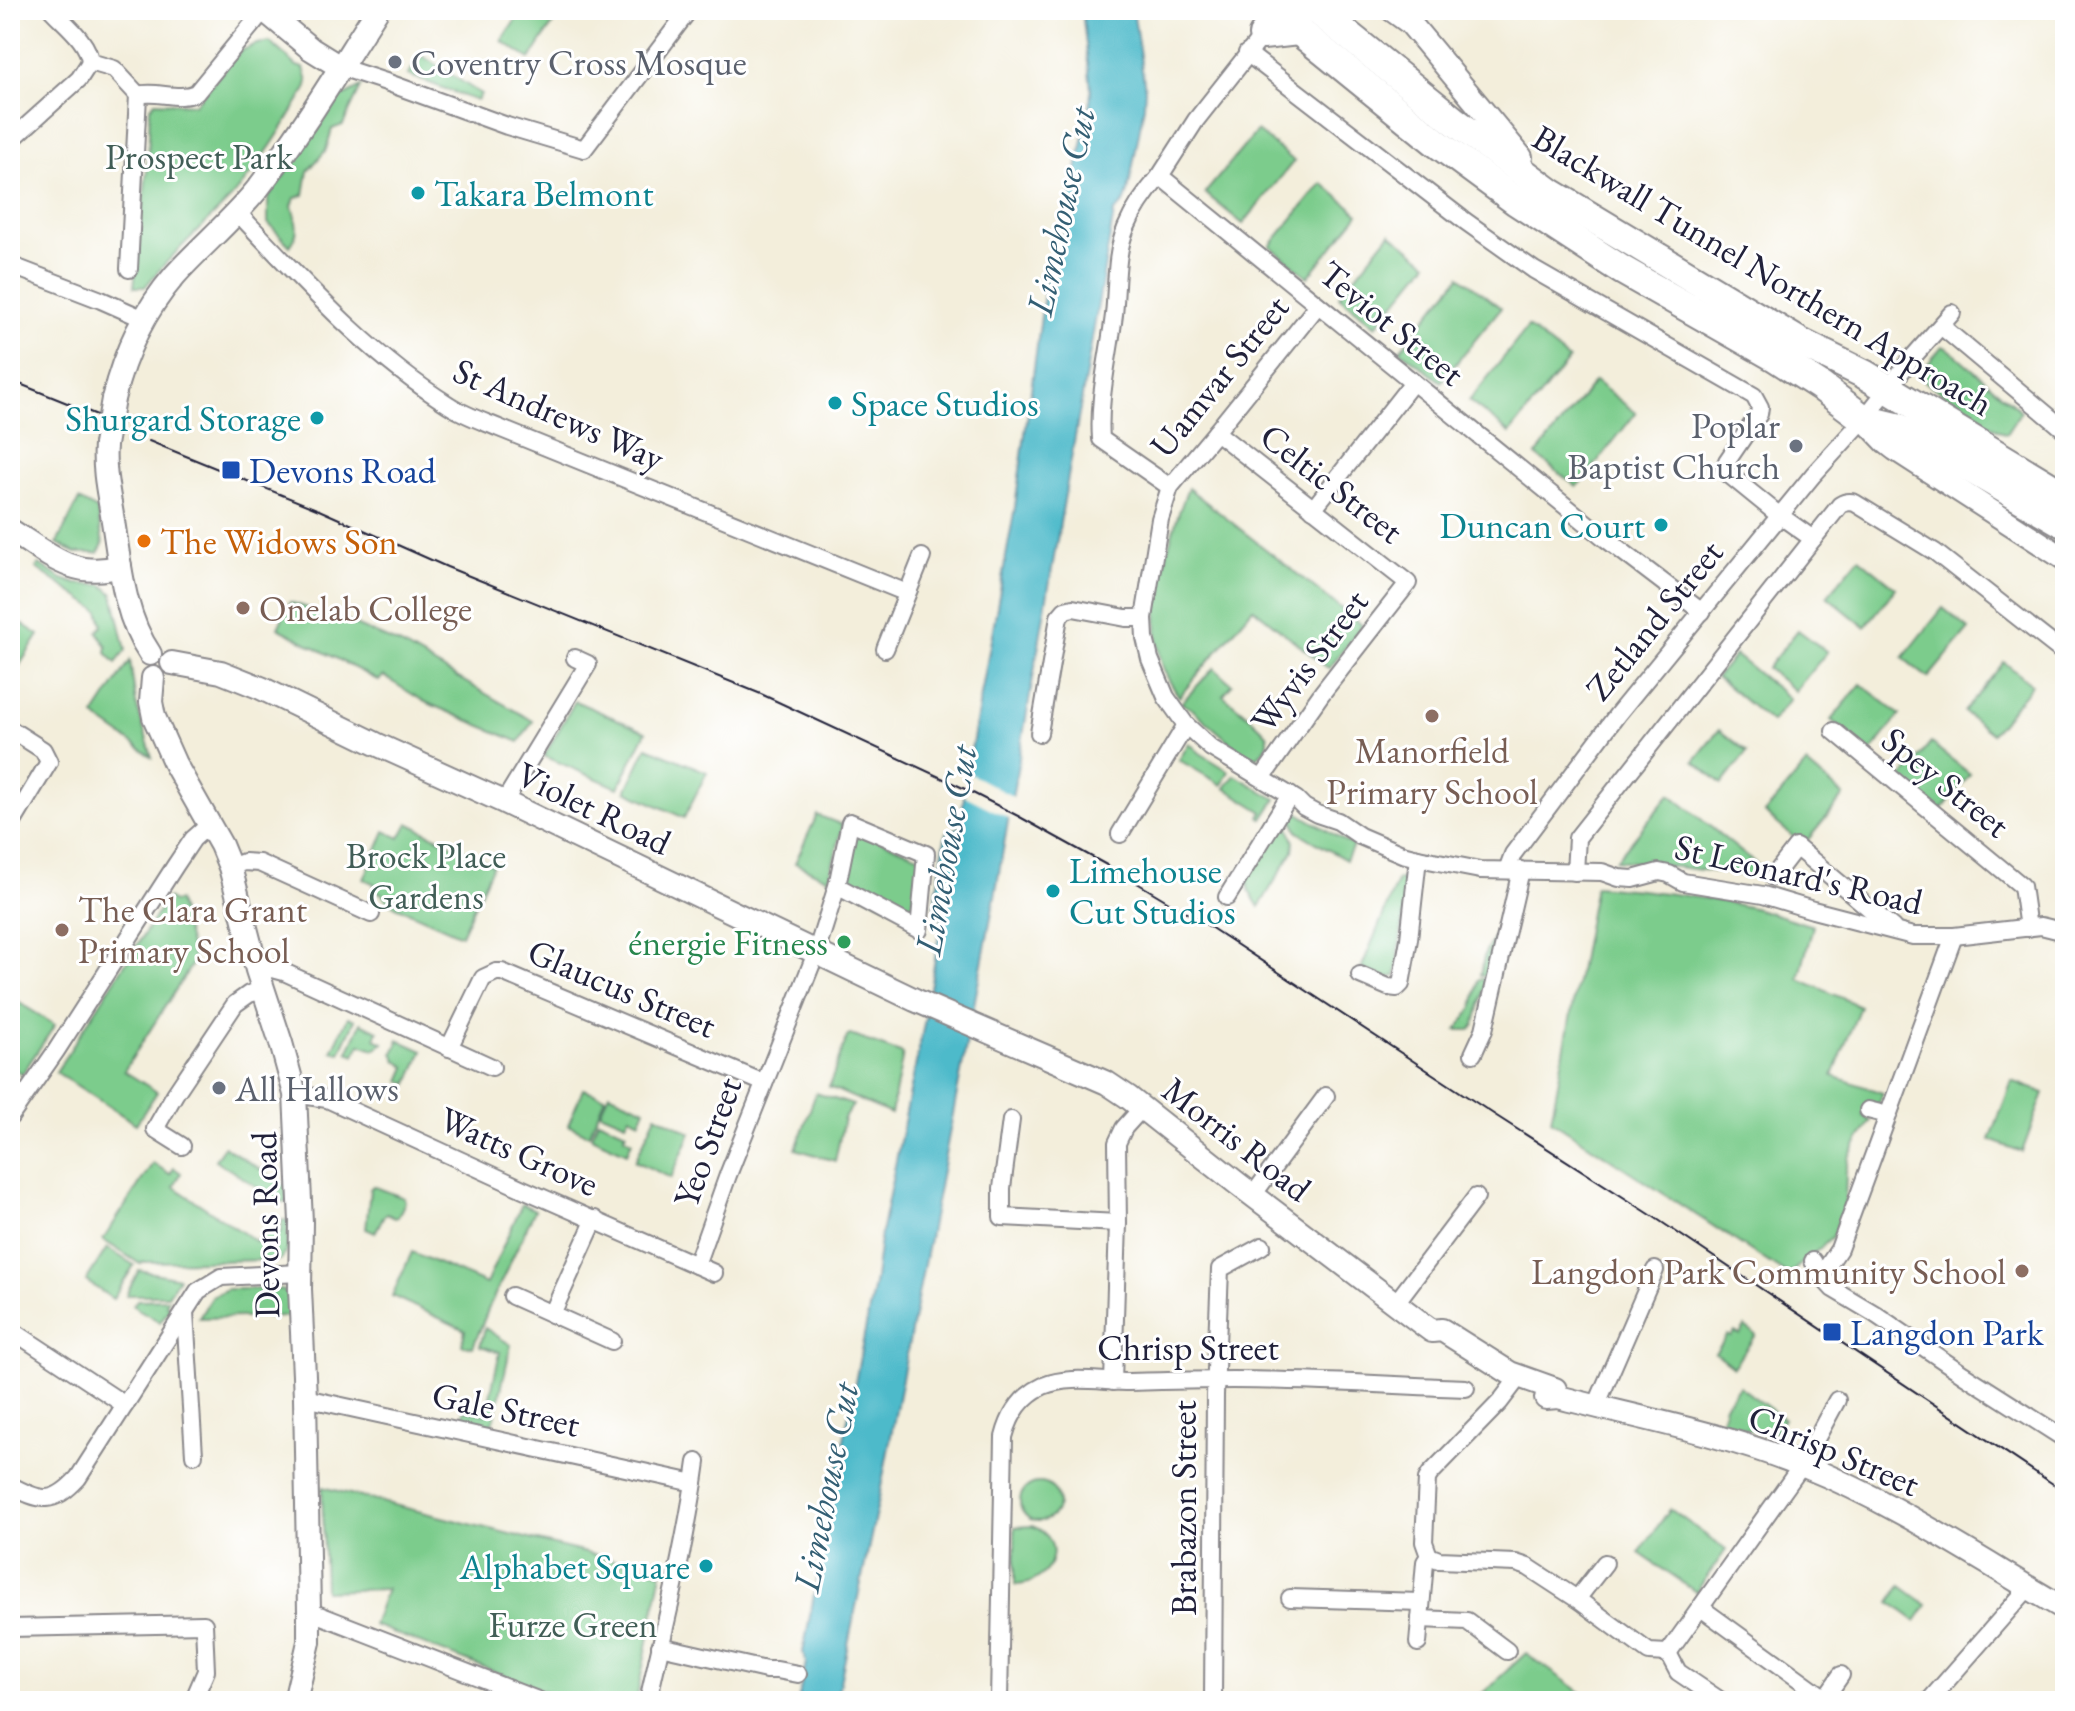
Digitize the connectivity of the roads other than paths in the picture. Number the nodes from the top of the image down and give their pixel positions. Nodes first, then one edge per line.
1 (52, 10) edge
2 (264, 10) edge
3 (377, 10) edge
4 (689, 10) edge
5 (1317, 10) edge
6 (1392, 10) edge
7 (1261, 33) edge
8 (90, 62) junction
9 (340, 67) junction
10 (138, 95) junction
11 (10, 141) edge
12 (1521, 157) joint
13 (1160, 176) junction
14 (1551, 193) junction
15 (237, 212) junction
16 (10, 265) edge
17 (129, 269) dead end
18 (1318, 305) junction
19 (144, 319) junction
20 (1413, 382) junction
21 (1888, 389) junction
22 (1864, 419) junction
23 (2065, 430) edge
24 (1216, 432) junction
25 (1170, 487) junction
26 (2065, 496) edge
27 (1313, 509) junction
28 (1780, 515) junction
29 (2065, 524) edge
30 (10, 530) edge
31 (1813, 539) junction
32 (922, 557) dead end
33 (2065, 559) edge
34 (120, 566) junction
35 (1408, 583) joint
36 (907, 593) junction
37 (1702, 612) junction
38 (1144, 618) junction
39 (885, 649) dead end
40 (150, 654) junction
41 (2065, 654) edge
42 (172, 663) junction
43 (587, 663) dead end
44 (153, 678) junction
45 (1186, 725) junction
46 (10, 729) edge
47 (1834, 731) dead end
48 (1039, 733) dead end
49 (1262, 778) junction
50 (1290, 795) junction
51 (504, 802) junction
52 (210, 824) junction
53 (10, 827) edge
54 (1120, 834) dead end
55 (1418, 858) junction
56 (230, 867) junction
57 (1514, 870) junction
58 (1575, 872) junction
59 (1773, 877) dead end
60 (1839, 883) junction
61 (837, 886) junction
62 (1227, 897) dead end
63 (371, 914) dead end
64 (1828, 914) junction
65 (2028, 928) junction
66 (1897, 932) junction
67 (2065, 932) edge
68 (1954, 936) junction
69 (816, 953) junction
70 (1360, 975) dead end
71 (260, 980) junction
72 (982, 1030) joint
73 (449, 1048) junction
74 (1473, 1054) dead end
75 (492, 1067) dead end
76 (764, 1083) junction
77 (295, 1094) junction
78 (1326, 1096) dead end
79 (1142, 1108) junction
80 (1868, 1110) dead end
81 (10, 1117) edge
82 (1011, 1120) dead end
83 (1886, 1121) junction
84 (182, 1146) dead end
85 (1253, 1195) junction
86 (1476, 1197) dead end
87 (595, 1219) junction
88 (1118, 1223) junction
89 (1262, 1246) dead end
90 (696, 1265) junction
91 (1655, 1270) dead end
92 (300, 1273) junction
93 (714, 1273) dead end
94 (512, 1296) dead end
95 (1395, 1304) junction
96 (185, 1312) junction
97 (552, 1314) junction
98 (10, 1329) edge
99 (612, 1341) dead end
100 (1491, 1370) joint
101 (1216, 1380) junction
102 (1113, 1382) junction
103 (1516, 1382) junction
104 (1466, 1388) dead end
105 (305, 1398) junction
106 (1837, 1400) dead end
107 (125, 1405) junction
108 (1596, 1406) junction
109 (2065, 1439) edge
110 (194, 1455) dead end
111 (697, 1462) dead end
112 (1802, 1465) junction
113 (694, 1483) junction
114 (10, 1485) edge
115 (1426, 1551) junction
116 (1605, 1563) dead end
117 (2028, 1588) junction
118 (1290, 1598) dead end
119 (1577, 1599) junction
120 (1421, 1602) junction
121 (1701, 1608) junction
122 (2065, 1609) edge
123 (309, 1611) junction
124 (1420, 1619) junction
125 (10, 1628) edge
126 (1418, 1643) dead end
127 (660, 1646) junction
128 (1507, 1651) dead end
129 (1668, 1653) junction
130 (798, 1674) dead end
131 (1841, 1675) dead end
132 (193, 1701) edge
133 (295, 1701) edge
134 (540, 1701) edge
135 (648, 1701) edge
136 (999, 1701) edge
137 (1213, 1701) edge
138 (1721, 1701) edge
139 (1929, 1701) edge

1 - 8 street
2 - 9 street
2 - 10 street
3 - 9 street, Devons Road
4 - 9 street
5 - 14 highway, Blackwall Tunnel Northern Approach
6 - 12 street
7 - 13 street
7 - 22 highway, Blackwall Tunnel Northern Approach
7 - 28 street
8 - 10 street
8 - 11 street
9 - 15 street, Devons Road
10 - 17 street
12 - 14 highway
13 - 18 street, Teviot Street
13 - 25 street
14 - 21 highway, Blackwall Tunnel Northern Approach
15 - 19 street, Devons Road
15 - 36 street, St Andrews Way
16 - 19 street
18 - 20 street, Teviot Street
18 - 24 street, Uamvar Street
19 - 34 street, Devons Road, bridge
20 - 27 street
20 - 37 street, Teviot Street
21 - 22 street, Zetland Street
21 - 23 street, Zetland Street
21 - 26 highway, Blackwall Tunnel Northern Approach
22 - 28 street, Zetland Street
22 - 29 highway, Blackwall Tunnel Northern Approach
22 - 33 street
24 - 25 street, Uamvar Street
24 - 27 street, Celtic Street
25 - 38 street, Uamvar Street
27 - 35 street, Celtic Street
28 - 31 street
28 - 37 street, Zetland Street
30 - 34 street
31 - 41 street, Zetland Street
31 - 58 street, Zetland Street
32 - 36 street
34 - 40 street, Devons Road
35 - 49 street, Wyvis Street
36 - 39 street
37 - 57 street, Zetland Street
38 - 45 street, Uamvar Street
38 - 48 street
40 - 42 street
40 - 44 street, Devons Road
42 - 44 street
42 - 51 street, Violet Road
43 - 51 street
44 - 52 street, Devons Road
45 - 49 street, Uamvar Street
45 - 54 street
46 - 53 street
47 - 65 street, Spey Street
49 - 50 street, Uamvar Street
50 - 55 street, Uamvar Street
50 - 62 street
51 - 69 street, Violet Road
52 - 56 street, Devons Road
52 - 81 street
55 - 57 street, Uamvar Street
55 - 70 street
56 - 63 street
56 - 71 street, Devons Road
57 - 58 street, St Leonard's Road
57 - 74 street, Zetland Street
58 - 64 street, St Leonard's Road
59 - 60 street
60 - 64 street
60 - 66 street
61 - 61 street, Yeo Street
61 - 69 street, Yeo Street
64 - 66 street, St Leonard's Road
65 - 67 street, St Leonard's Road
65 - 68 street, St Leonard's Road
66 - 68 street, St Leonard's Road
68 - 83 street
69 - 72 street, Violet Road
69 - 76 street, Yeo Street
71 - 73 street
71 - 77 street, Devons Road
71 - 84 street
72 - 79 street, Morris Road
73 - 75 street
73 - 76 street, Glaucus Street
76 - 90 street, Yeo Street
77 - 87 street, Watts Grove
77 - 92 street, Devons Road
78 - 85 street
79 - 85 street, Morris Road
79 - 88 street
80 - 83 street
82 - 88 street
83 - 109 street
85 - 95 street, Morris Road
86 - 95 street
87 - 90 street, Watts Grove
87 - 97 street
88 - 102 street
89 - 101 street, Brabazon Street
90 - 93 street, Watts Grove
91 - 108 street
92 - 96 street
92 - 105 street, Devons Road
94 - 97 street
95 - 100 street, Morris Road
96 - 107 street
96 - 110 street
97 - 99 street
98 - 107 street
100 - 103 street, Chrisp Street
101 - 102 street, Chrisp Street
101 - 104 street, Chrisp Street
101 - 137 street, Brabazon Street
102 - 136 street, Chrisp Street
103 - 108 street, Chrisp Street
103 - 115 street
105 - 113 street, Gale Street
105 - 123 street, Devons Road
106 - 112 street
107 - 114 street
108 - 112 street, Chrisp Street
111 - 113 street
112 - 117 street, Chrisp Street
112 - 121 street
113 - 127 street
115 - 119 street
115 - 120 street
116 - 119 street
117 - 122 street, Chrisp Street
117 - 139 street
118 - 120 street
119 - 129 street
120 - 124 street
121 - 129 street
121 - 131 street
123 - 133 street, Devons Road
123 - 134 street
124 - 126 street
124 - 128 street
125 - 132 street
127 - 130 street
127 - 135 street
129 - 138 street

